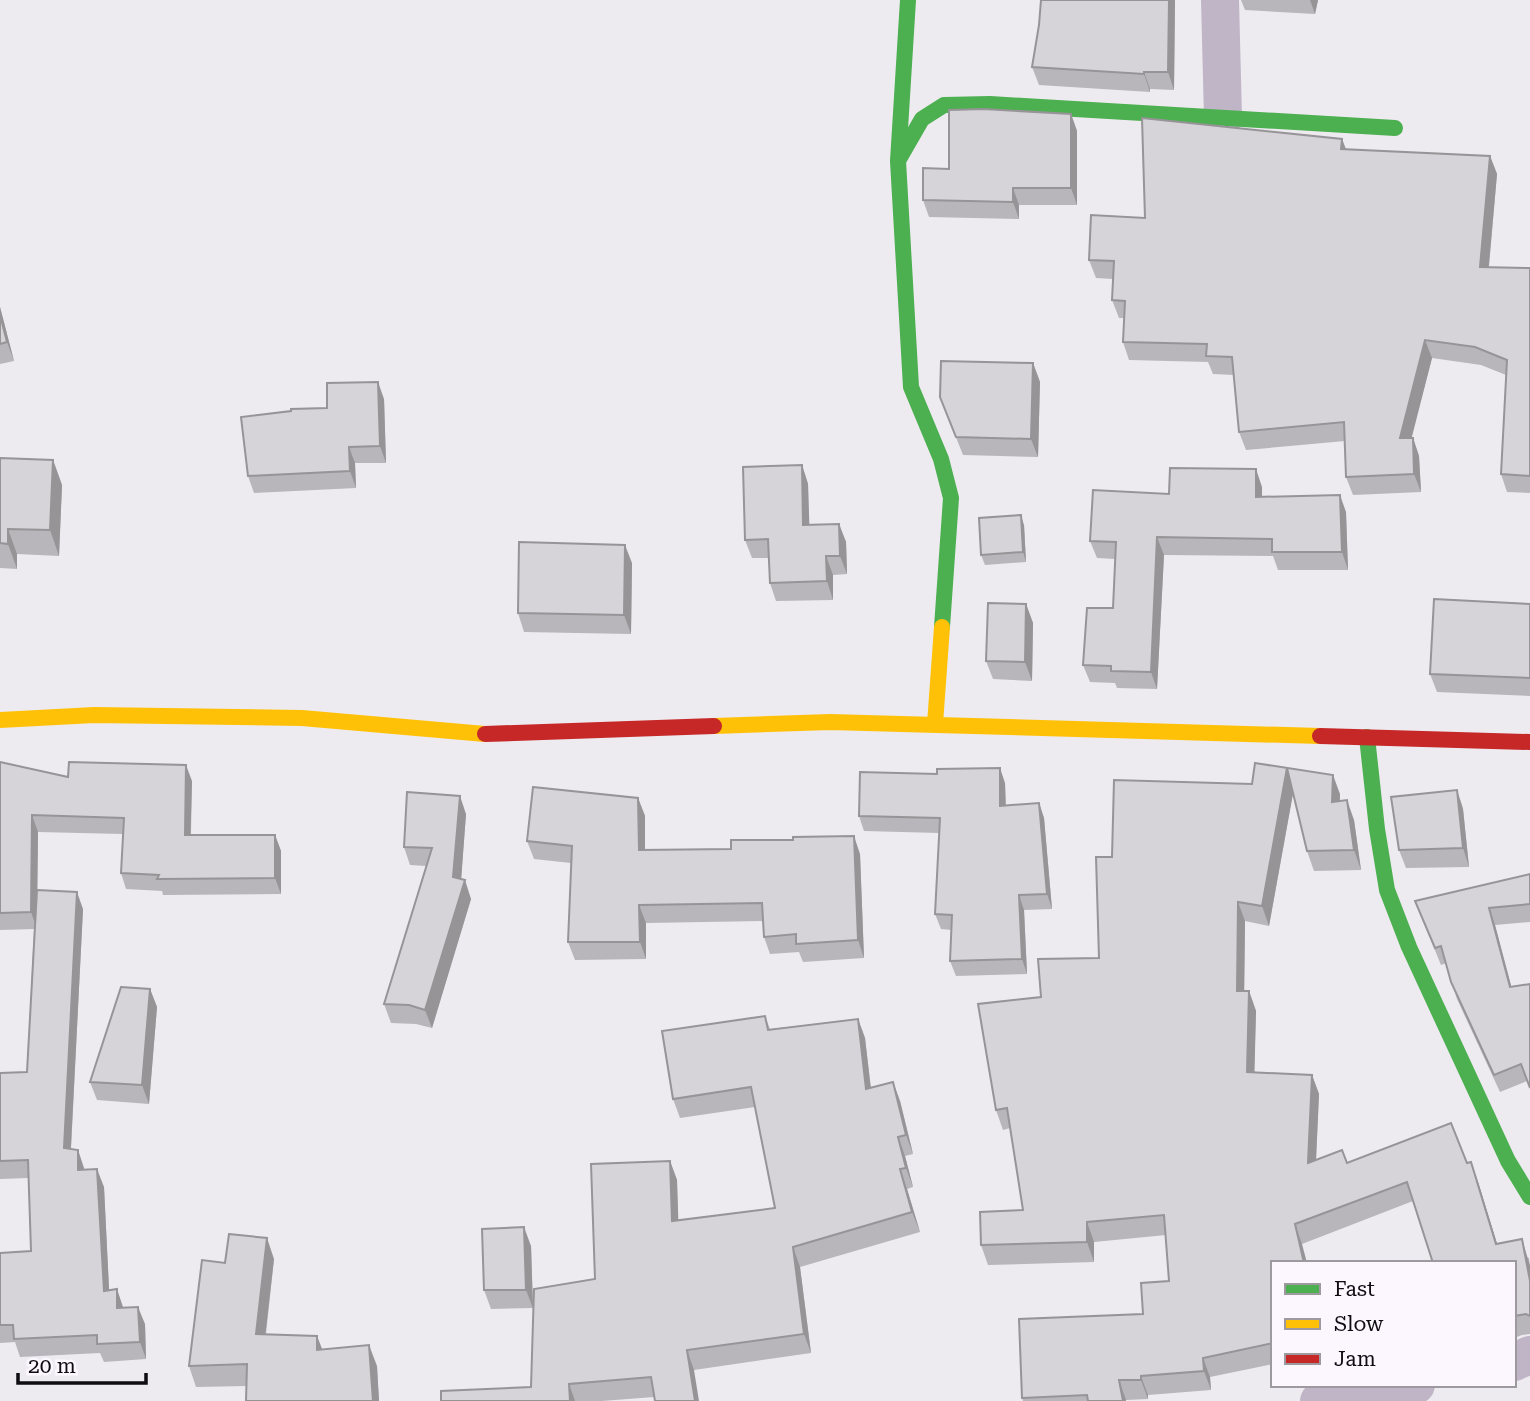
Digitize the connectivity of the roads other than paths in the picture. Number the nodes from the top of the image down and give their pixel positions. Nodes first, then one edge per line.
1 (908, 0) edge
2 (1220, 0) edge
3 (1223, 118) junction
4 (1395, 128) dead end
5 (898, 161) junction
6 (0, 720) edge
7 (935, 724) junction
8 (1367, 737) junction
9 (1530, 742) edge
10 (1530, 1197) edge
11 (1404, 1387) edge
12 (1319, 1401) edge

1 - 5 street
2 - 3 street
3 - 4 street
3 - 5 street
5 - 7 street
6 - 7 street
7 - 8 street
8 - 9 street
8 - 10 street
11 - 12 street

